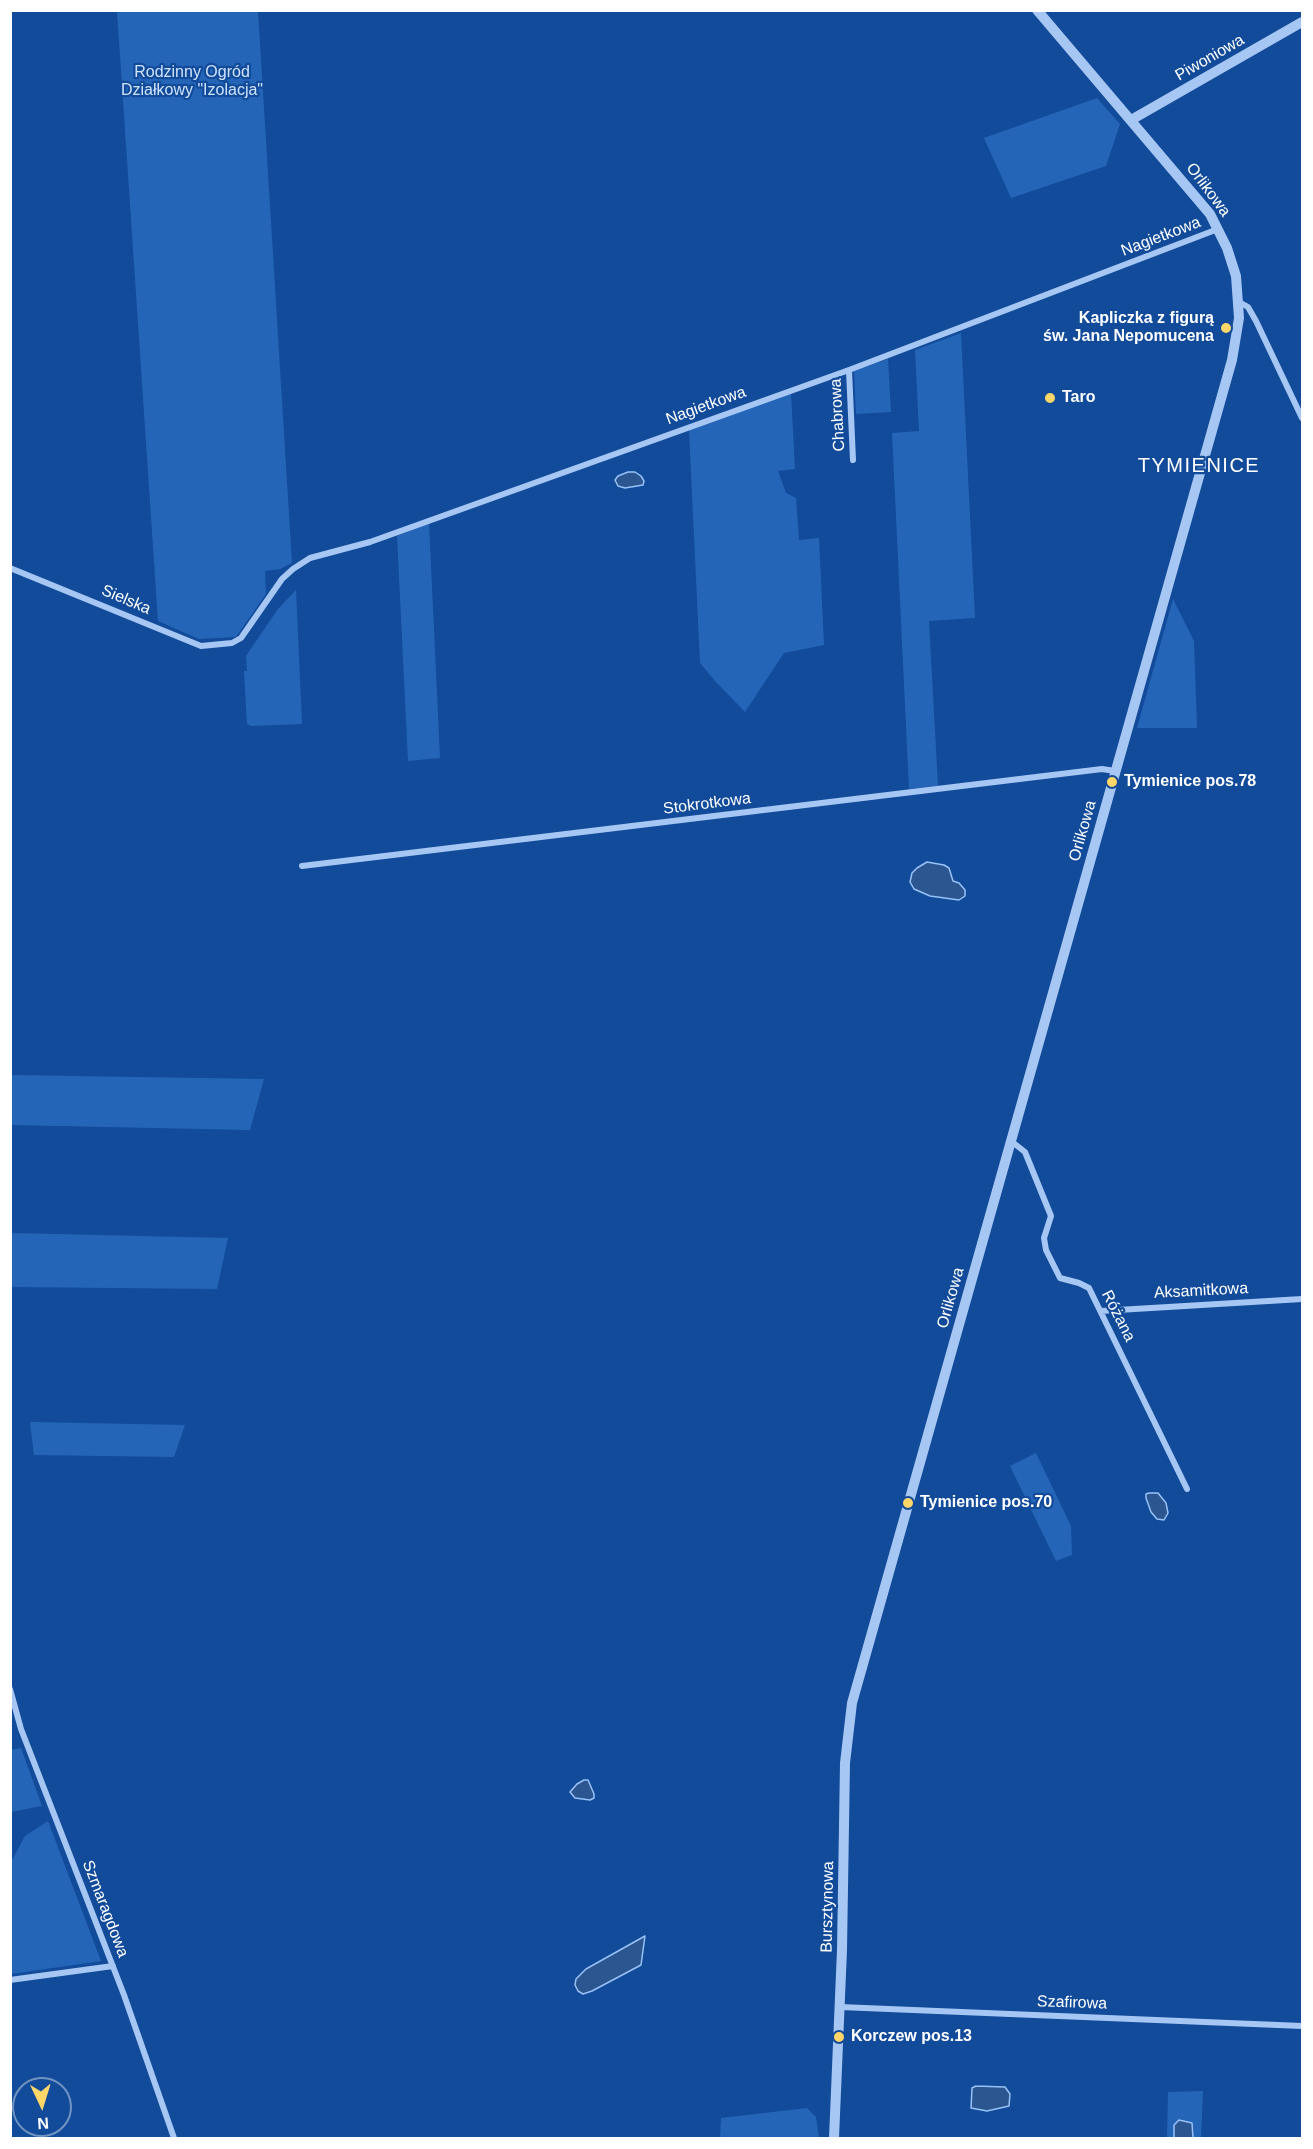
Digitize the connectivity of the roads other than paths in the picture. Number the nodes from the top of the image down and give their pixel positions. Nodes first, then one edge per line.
1 (1037, 10) edge
2 (1302, 22) edge
3 (1131, 120) junction
4 (1218, 229) junction
5 (1239, 302) junction
6 (849, 370) junction
7 (1302, 418) edge
8 (853, 460) dead end
9 (10, 568) edge
10 (232, 643) joint
11 (1115, 771) junction
12 (302, 866) dead end
13 (1011, 1141) junction
14 (1302, 1299) edge
15 (1101, 1311) junction
16 (1187, 1489) dead end
17 (858, 1678) joint
18 (10, 1689) edge
19 (12, 1699) edge
20 (112, 1966) junction
21 (10, 1980) edge
22 (840, 2007) junction
23 (1302, 2026) edge
24 (174, 2139) edge
25 (834, 2139) edge

1 - 3 street, Orlikowa
2 - 3 street, Piwoniowa
3 - 4 street, Orlikowa
4 - 5 street, Orlikowa
4 - 6 street, Nagietkowa
5 - 7 street
5 - 11 street, Orlikowa
6 - 8 street, Chabrowa
6 - 10 street, Nagietkowa
9 - 10 street, Sielska
11 - 12 street, Stokrotkowa
11 - 13 street, Orlikowa
13 - 15 street, Różana
13 - 17 street, Orlikowa
14 - 15 street, Aksamitkowa
15 - 16 street, Różana
17 - 22 street, Bursztynowa
18 - 19 street, Szmaragdowa
19 - 20 street, Szmaragdowa
20 - 21 street
20 - 24 street, Szmaragdowa
22 - 23 street, Szafirowa
22 - 25 street, Bursztynowa

